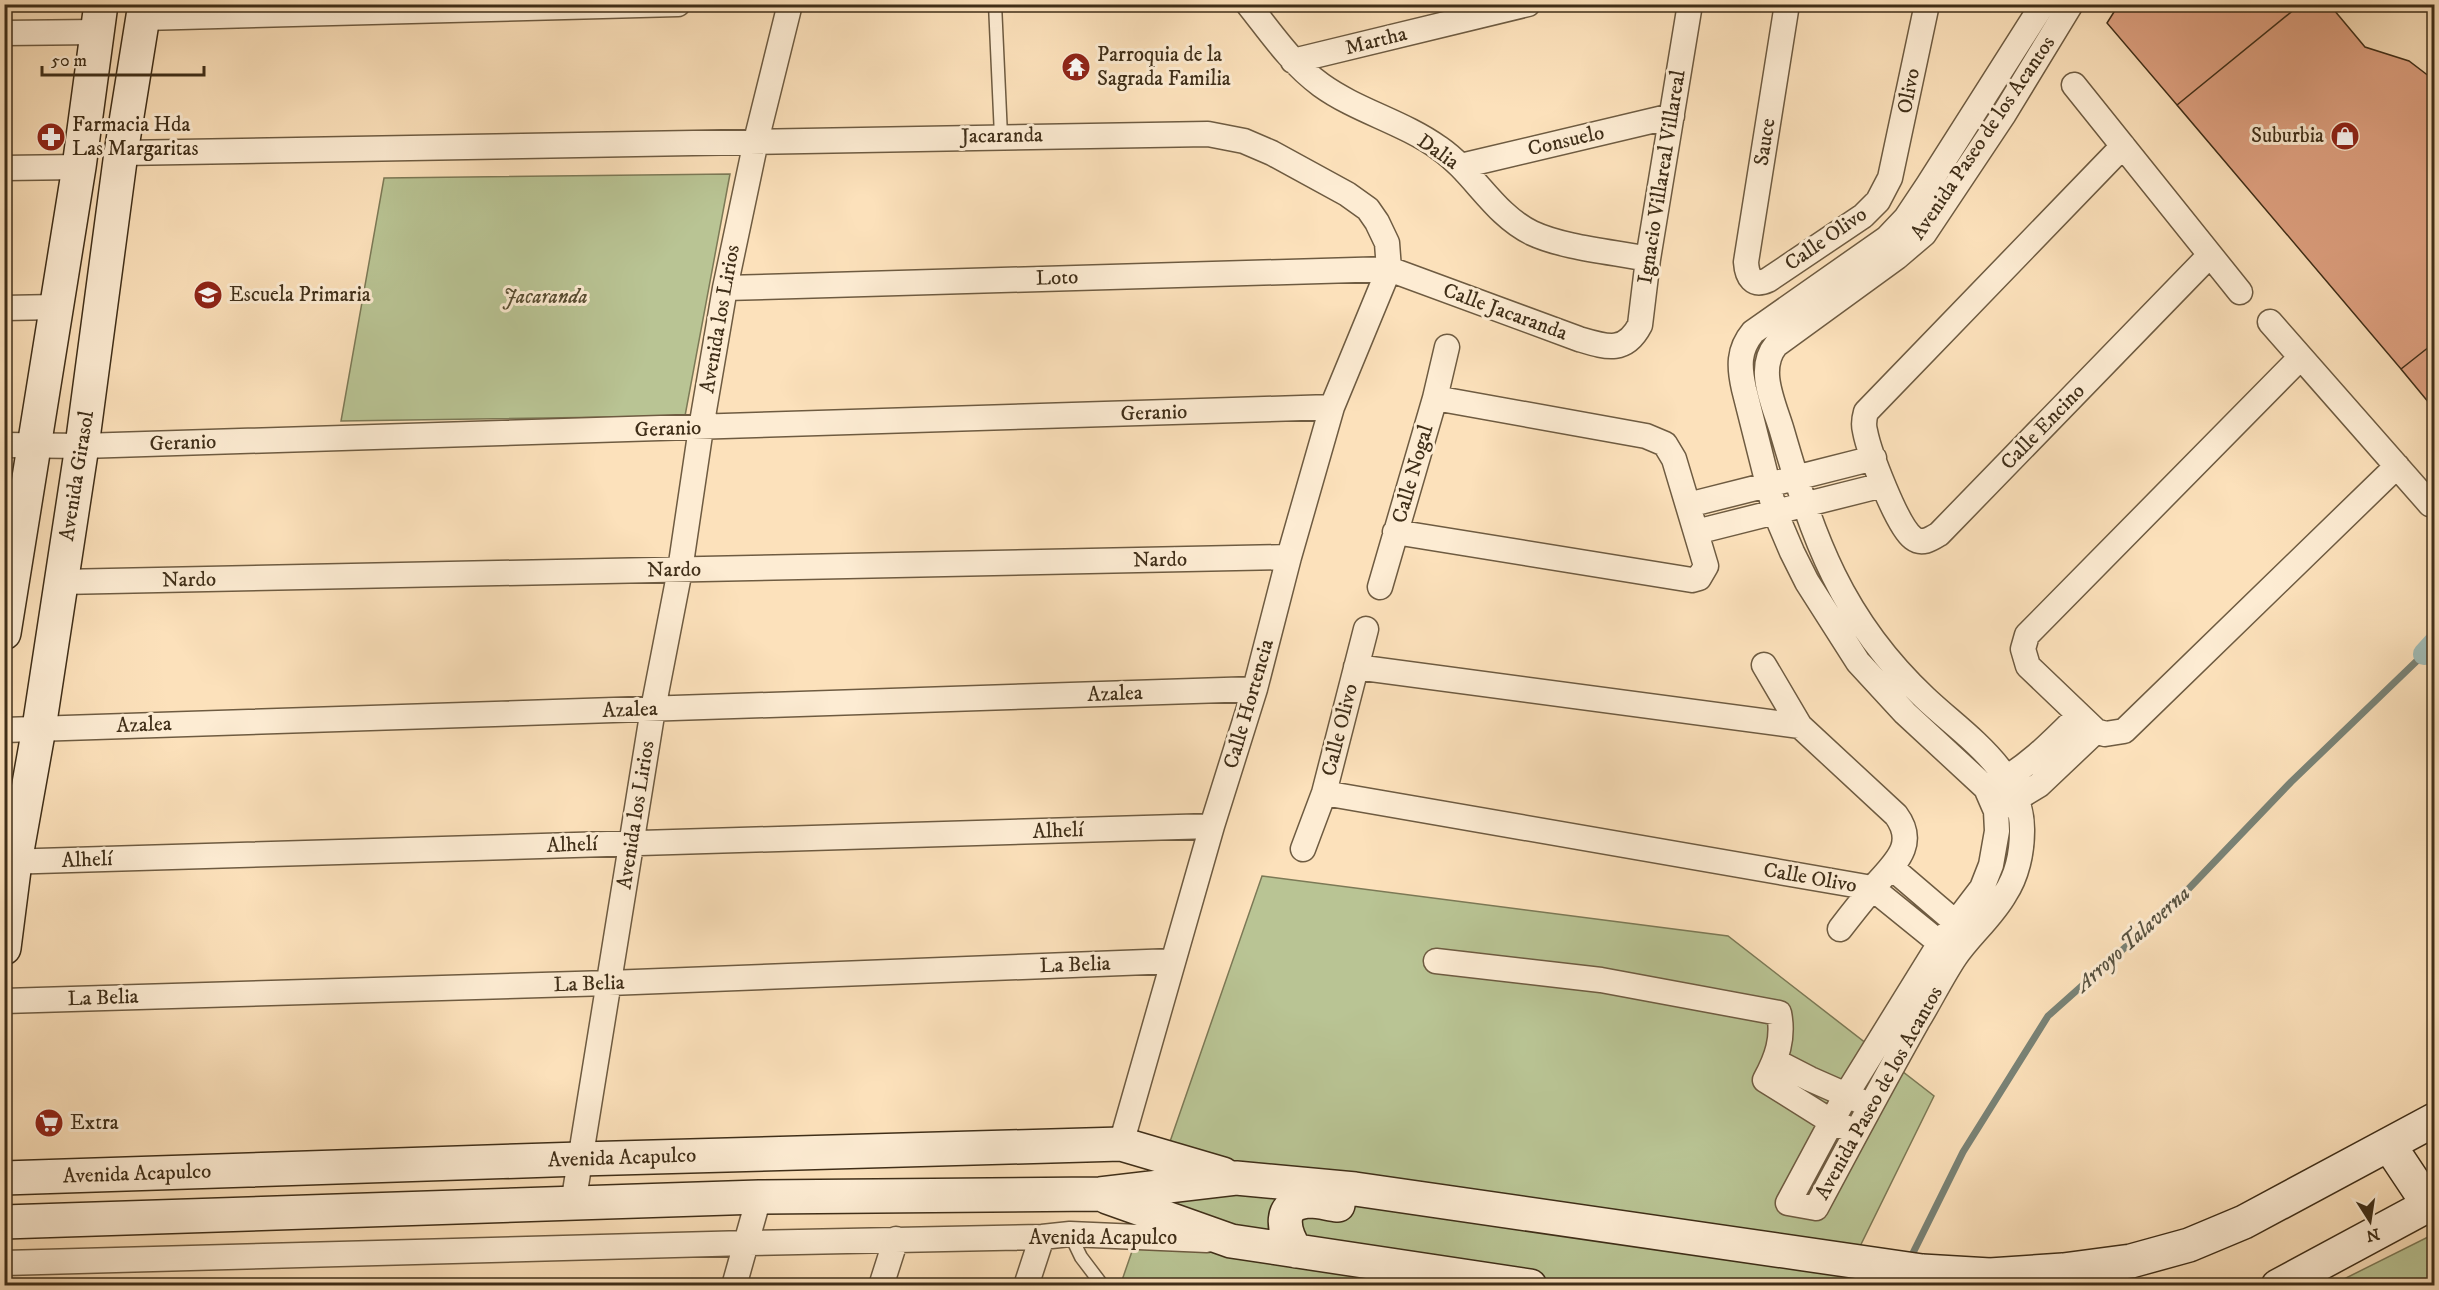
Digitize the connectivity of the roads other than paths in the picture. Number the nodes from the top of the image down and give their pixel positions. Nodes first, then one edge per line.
1 (678, 4) edge
2 (790, 4) edge
3 (995, 4) edge
4 (1248, 4) edge
5 (1528, 4) edge
6 (1690, 4) edge
7 (1787, 4) edge
8 (1927, 4) edge
9 (2043, 4) edge
10 (2072, 4) edge
11 (144, 11) edge
12 (99, 18) edge
13 (4, 33) edge
14 (1293, 61) junction
15 (2074, 85) dead end
16 (1672, 116) junction
17 (1001, 136) junction
18 (756, 141) junction
19 (2123, 146) junction
20 (122, 153) junction
21 (1461, 166) junction
22 (79, 167) junction
23 (4, 168) edge
24 (1890, 178) joint
25 (2210, 255) junction
26 (1648, 259) junction
27 (1389, 269) junction
28 (1750, 279) joint
29 (725, 288) junction
30 (2240, 292) dead end
31 (57, 307) junction
32 (4, 308) edge
33 (2270, 322) dead end
34 (1624, 344) joint
35 (1447, 347) dead end
36 (2300, 357) junction
37 (1435, 398) junction
38 (1332, 408) junction
39 (701, 428) junction
40 (19, 445) edge
41 (82, 446) junction
42 (1874, 459) junction
43 (2397, 466) junction
44 (1796, 478) junction
45 (1768, 485) junction
46 (1883, 485) junction
47 (2430, 504) dead end
48 (1804, 505) junction
49 (1688, 506) junction
50 (1776, 512) junction
51 (1395, 532) junction
52 (1696, 532) junction
53 (1289, 557) junction
54 (680, 570) junction
55 (60, 582) junction
56 (1380, 587) dead end
57 (8, 590) edge
58 (1366, 629) dead end
59 (4, 633) edge
60 (1764, 665) dead end
61 (1356, 667) junction
62 (1255, 689) junction
63 (653, 709) junction
64 (2079, 715) junction
65 (1800, 726) junction
66 (39, 729) junction
67 (4, 730) edge
68 (2096, 731) junction
69 (2007, 777) junction
70 (1986, 788) junction
71 (1324, 793) junction
72 (2018, 799) junction
73 (1996, 811) junction
74 (1212, 826) junction
75 (631, 843) junction
76 (1303, 849) dead end
77 (10, 862) edge
78 (1892, 868) junction
79 (1872, 888) junction
80 (1840, 929) dead end
81 (1964, 929) junction
82 (4, 948) edge
83 (1948, 949) junction
84 (1436, 960) dead end
85 (1173, 961) junction
86 (609, 983) junction
87 (4, 1001) edge
88 (1775, 1061) junction
89 (1846, 1095) junction
90 (1870, 1104) junction
91 (2434, 1120) edge
92 (1832, 1122) junction
93 (1856, 1132) junction
94 (1121, 1144) junction
95 (2389, 1145) junction
96 (580, 1159) junction
97 (4, 1178) edge
98 (1236, 1178) junction
99 (1100, 1194) junction
100 (759, 1197) junction
101 (1422, 1198) junction
102 (573, 1204) junction
103 (2432, 1204) edge
104 (4, 1222) edge
105 (1071, 1234) junction
106 (1042, 1237) junction
107 (896, 1239) junction
108 (1231, 1241) junction
109 (748, 1243) junction
110 (1296, 1251) junction
111 (4, 1263) edge
112 (734, 1286) edge
113 (881, 1286) edge
114 (1026, 1286) edge
115 (1103, 1286) edge
116 (1530, 1286) edge
117 (2278, 1286) edge

1 - 11 street
2 - 18 street, Avenida los Lirios
3 - 17 lane
4 - 14 street, Dalia
5 - 14 street, Martha
6 - 16 street, Ignacio Villareal Villareal
7 - 28 street, Sauce
8 - 24 street, Olivo
9 - 45 street, Avenida Paseo de los Acantos
10 - 44 street, Avenida Paseo de los Acantos
11 - 20 street, Avenida Girasol
12 - 13 street
12 - 22 street
14 - 21 street, Dalia
15 - 19 street
16 - 21 street, Consuelo
16 - 26 street, Ignacio Villareal Villareal
17 - 18 street, Jacaranda
17 - 27 street, Jacaranda
18 - 20 street, Jacaranda
18 - 29 street, Avenida los Lirios
19 - 25 street
19 - 42 street, Calle Encino
20 - 41 street, Avenida Girasol
21 - 26 street, Dalia
22 - 23 street
22 - 31 street
24 - 28 street, Calle Olivo
25 - 30 street
25 - 46 street, Calle Encino
26 - 34 street, Ignacio Villareal Villareal
27 - 29 street, Loto
27 - 34 street, Calle Jacaranda
27 - 38 street, Calle Hortencia
29 - 39 street, Avenida los Lirios
31 - 32 street
31 - 40 street
33 - 36 street
35 - 37 street
36 - 43 street
36 - 64 street
37 - 49 street, Calle Nogal
37 - 51 street, Calle Nogal
38 - 39 street, Geranio
38 - 53 street, Calle Hortencia
39 - 41 street, Geranio
39 - 54 street, Avenida los Lirios
40 - 41 street, Geranio
40 - 57 street
41 - 55 street, Avenida Girasol
42 - 44 street
42 - 46 street, Calle Encino
43 - 47 street
43 - 68 street
44 - 45 street
44 - 48 street, Avenida Paseo de los Acantos
45 - 49 street
45 - 50 street, Avenida Paseo de los Acantos
46 - 48 street
48 - 50 street
48 - 69 street, Avenida Paseo de los Acantos
49 - 52 street, Calle Nogal
50 - 52 street
50 - 70 street, Avenida Paseo de los Acantos
51 - 52 street, Calle Nogal
51 - 56 street
53 - 54 street, Nardo
53 - 62 street, Calle Hortencia
54 - 55 street, Nardo
54 - 63 street, Avenida los Lirios
55 - 66 street, Avenida Girasol
57 - 59 street
58 - 61 street
60 - 65 street, Calle Olivo
61 - 65 street, Calle Olivo
61 - 71 street, Calle Olivo
62 - 63 street, Azalea
62 - 74 street, Calle Hortencia
63 - 66 street, Azalea
63 - 75 street, Avenida los Lirios
64 - 68 street
64 - 69 street
65 - 78 street, Calle Olivo
66 - 67 street, Azalea
66 - 77 street, Avenida Girasol
68 - 72 street
69 - 70 street
69 - 72 street, Avenida Paseo de los Acantos
70 - 73 street, Avenida Paseo de los Acantos
71 - 76 street
71 - 79 street, Calle Olivo
72 - 73 street
72 - 81 street, Avenida Paseo de los Acantos
73 - 81 street, Avenida Paseo de los Acantos
74 - 75 street, Alhelí
74 - 85 street, Calle Hortencia
75 - 77 street, Alhelí
75 - 86 street, Avenida los Lirios
77 - 82 street, Avenida Girasol
78 - 79 street, Calle Olivo
78 - 81 street
79 - 80 street, Calle Olivo
79 - 83 street, Calle Olivo
81 - 83 street, Avenida Paseo de los Acantos
83 - 89 street, Avenida Paseo de los Acantos
83 - 90 street, Avenida Paseo de los Acantos
84 - 88 street
85 - 86 street, La Belia
85 - 94 street, Calle Hortencia
86 - 87 street, La Belia
86 - 96 street, Avenida los Lirios
88 - 89 street
88 - 92 street
89 - 90 street
89 - 92 street, Avenida Paseo de los Acantos
90 - 93 street, Avenida Paseo de los Acantos
91 - 95 street
92 - 93 street
92 - 93 street, Avenida Paseo de los Acantos
94 - 96 street, Avenida Acapulco
94 - 98 street, Avenida Acapulco
95 - 101 street
95 - 103 street
96 - 97 street, Avenida Acapulco
96 - 102 street, Avenida los Lirios
98 - 99 street
98 - 101 street
99 - 100 street, Avenida Acapulco
99 - 108 street
100 - 102 street, Avenida Acapulco
100 - 109 street
101 - 110 street
102 - 104 street, Avenida Acapulco
103 - 117 street
105 - 106 street, Avenida Acapulco
105 - 108 street, Avenida Acapulco
105 - 115 lane
106 - 107 street, Avenida Acapulco
106 - 114 street
107 - 109 street, Avenida Acapulco
107 - 113 street
108 - 110 street
109 - 111 street, Avenida Acapulco
109 - 112 street
110 - 116 street

